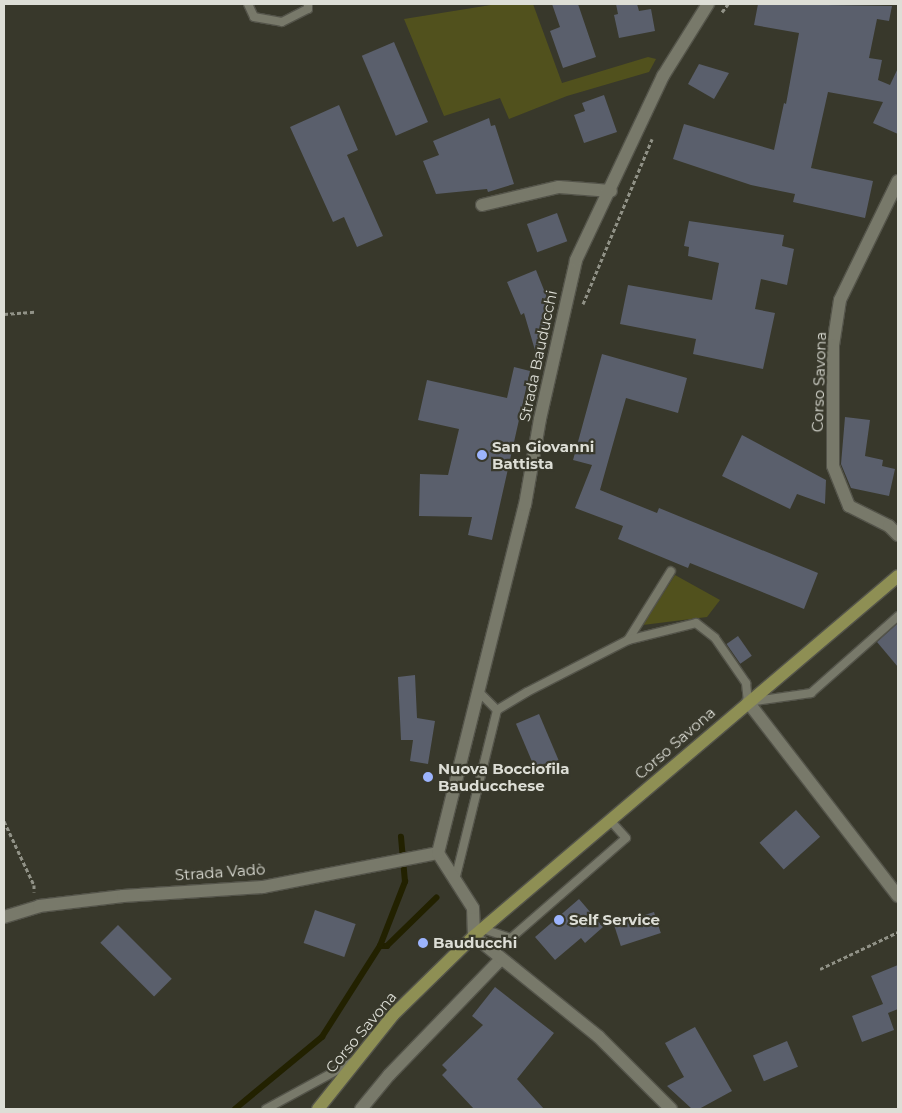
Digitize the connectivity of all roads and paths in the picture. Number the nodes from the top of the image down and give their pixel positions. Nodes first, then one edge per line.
1 (248, 4) edge
2 (308, 4) edge
3 (708, 4) edge
4 (728, 4) edge
5 (719, 16) dead end
6 (654, 135) dead end
7 (898, 181) edge
8 (611, 192) junction
9 (482, 205) dead end
10 (582, 307) dead end
11 (35, 312) dead end
12 (4, 314) edge
13 (898, 535) edge
14 (671, 571) dead end
15 (898, 576) edge
16 (898, 616) edge
17 (628, 640) junction
18 (477, 690) junction
19 (748, 702) junction
20 (497, 710) junction
21 (610, 820) junction
22 (4, 822) edge
23 (438, 853) junction
24 (455, 880) junction
25 (898, 896) edge
26 (33, 908) junction
27 (4, 917) edge
28 (898, 932) edge
29 (479, 933) junction
30 (500, 960) junction
31 (820, 969) dead end
32 (360, 1057) junction
33 (266, 1109) edge
34 (318, 1109) edge
35 (361, 1109) edge
36 (670, 1109) edge

1 - 2 lane
3 - 8 street, Strada Bauducchi
4 - 5 path
6 - 10 path
7 - 13 street, Corso Savona
8 - 9 street
8 - 18 street, Strada Bauducchi
11 - 12 path
14 - 17 lane
15 - 19 main road, Corso Savona
16 - 19 lane
17 - 19 lane
17 - 20 lane
18 - 20 lane
18 - 23 street, Strada Bauducchi
19 - 21 main road, Corso Savona
19 - 25 street
20 - 24 lane
21 - 29 main road, Corso Savona
21 - 29 lane
22 - 26 path
23 - 24 street
23 - 26 street, Strada Vadò
24 - 29 street
26 - 27 street, Strada Vadò
28 - 31 path
29 - 30 street
29 - 32 main road, Corso Savona
30 - 35 street
30 - 36 street
32 - 33 lane
32 - 34 main road, Corso Savona

